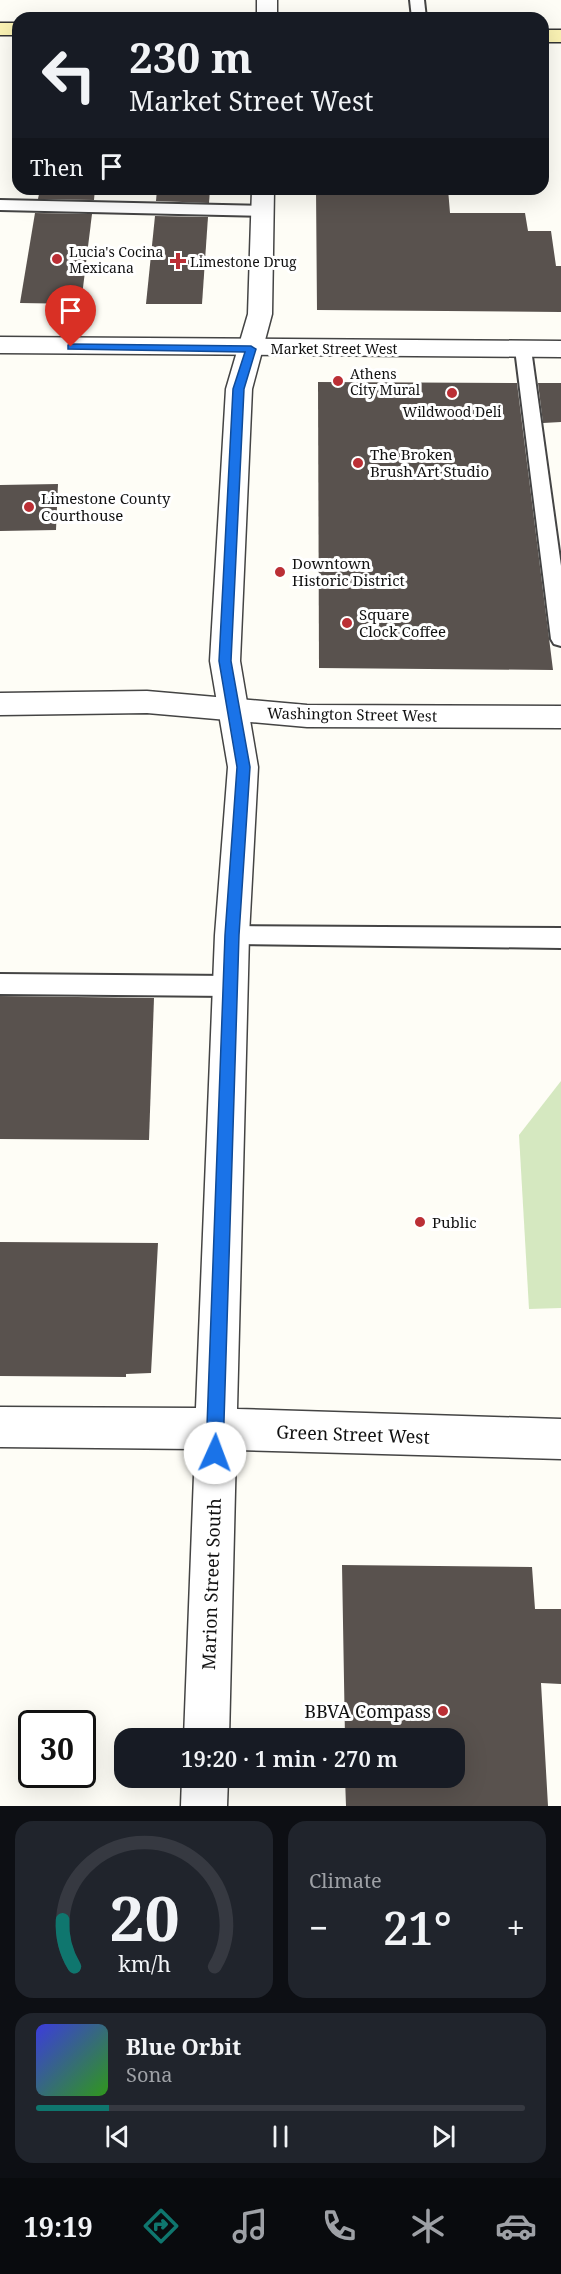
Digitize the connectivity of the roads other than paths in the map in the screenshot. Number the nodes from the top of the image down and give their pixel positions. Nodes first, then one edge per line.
1 (37, 195) edge
2 (263, 200) edge
3 (0, 205) edge
4 (35, 206) junction
5 (0, 345) edge
6 (251, 349) junction
7 (523, 349) junction
8 (561, 349) edge
9 (561, 639) edge
10 (0, 704) edge
11 (233, 710) junction
12 (561, 717) edge
13 (232, 935) junction
14 (561, 938) edge
15 (0, 984) edge
16 (231, 986) junction
17 (0, 1427) edge
18 (216, 1429) junction
19 (561, 1439) edge
20 (206, 1728) edge
21 (205, 1788) edge
22 (204, 1806) edge

1 - 4 lane
2 - 4 lane
2 - 6 street, Marion Street South
3 - 4 lane
5 - 6 street, Market Street West
6 - 7 street, Market Street West
6 - 11 street, Marion Street South
7 - 8 street, Market Street West
7 - 9 lane
10 - 11 street, Washington Street West
11 - 12 street, Washington Street West
11 - 13 street, Marion Street South
13 - 14 lane
13 - 16 street, Marion Street South
15 - 16 lane
16 - 18 street, Marion Street South
17 - 18 street, Green Street West
18 - 19 street, Green Street West
18 - 20 street, Marion Street South
21 - 22 street

